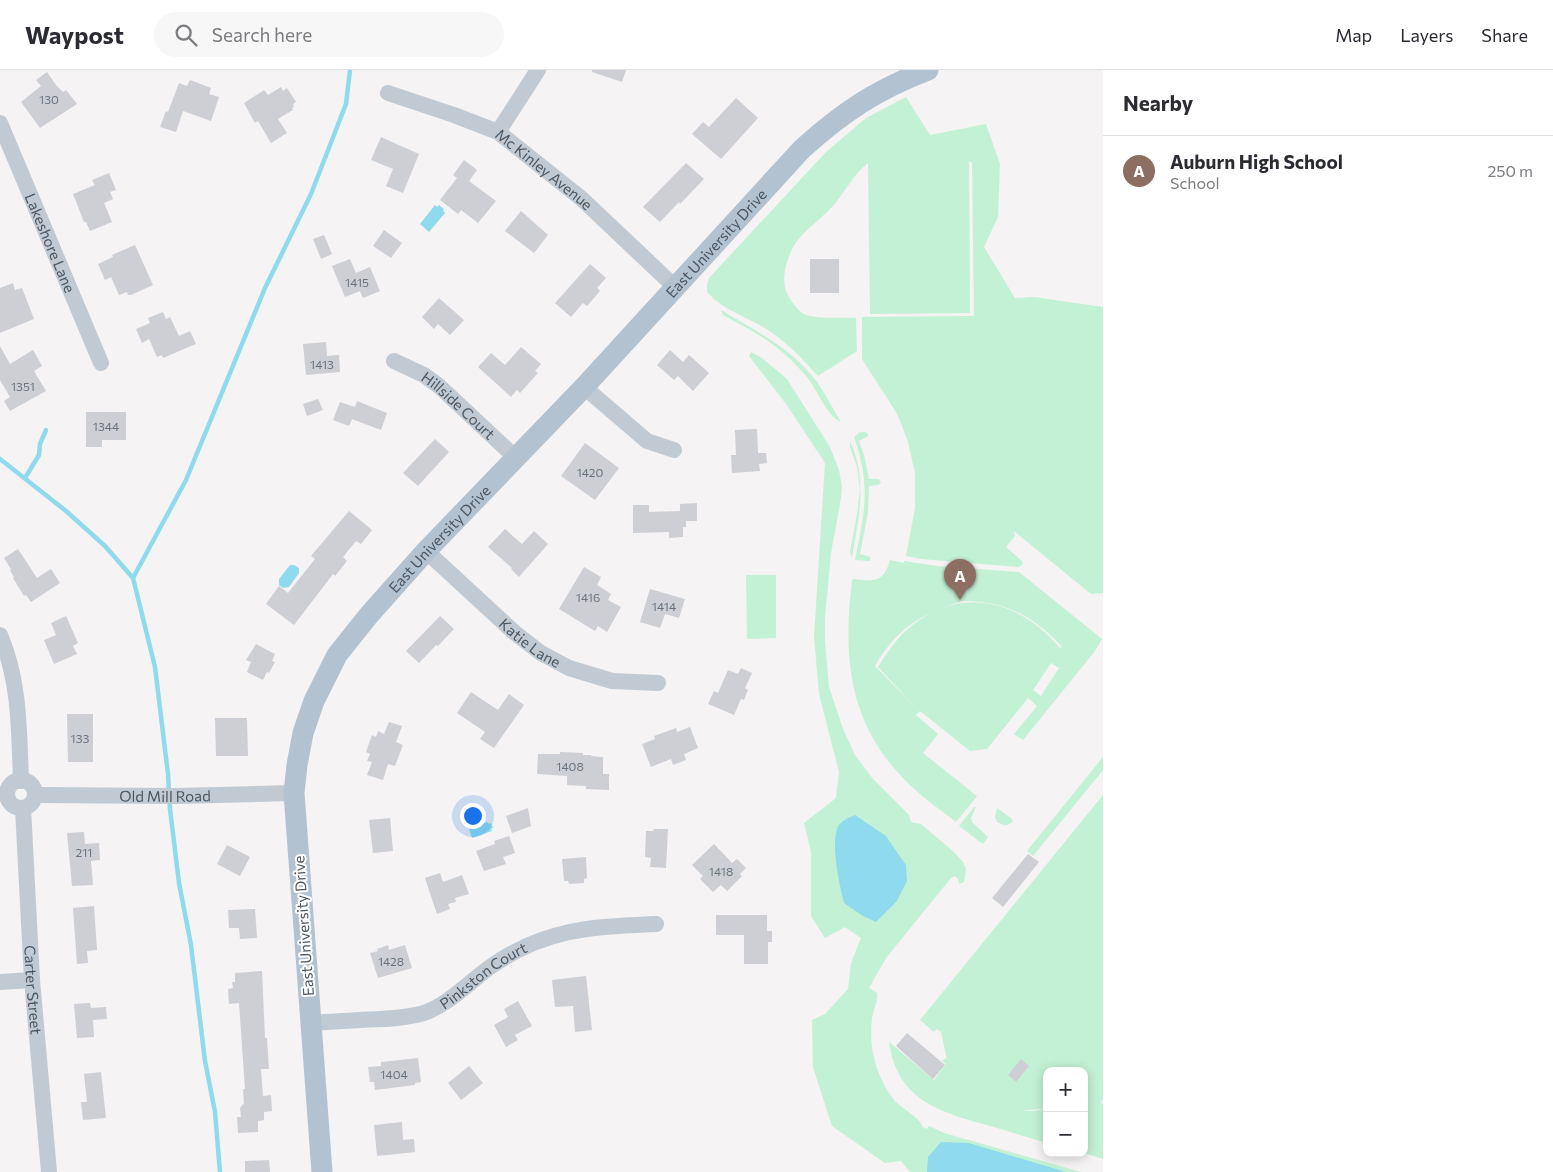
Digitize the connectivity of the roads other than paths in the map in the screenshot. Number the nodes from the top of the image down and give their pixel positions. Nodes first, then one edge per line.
1 (538, 70) edge
2 (928, 70) edge
3 (388, 93) dead end
4 (0, 123) edge
5 (498, 132) junction
6 (675, 287) junction
7 (394, 362) dead end
8 (101, 363) dead end
9 (584, 387) junction
10 (674, 450) dead end
11 (516, 458) junction
12 (426, 551) junction
13 (0, 635) edge
14 (658, 683) dead end
15 (21, 780) junction
16 (294, 793) junction
17 (4, 795) edge
18 (35, 795) junction
19 (23, 808) junction
20 (656, 924) dead end
21 (32, 980) junction
22 (0, 982) edge
23 (310, 1023) junction
24 (49, 1172) edge
25 (322, 1172) edge

1 - 5 street
2 - 6 main road, East University Drive
3 - 5 street, Mc Kinley Avenue
4 - 8 street, Lakeshore Lane
5 - 6 street, Mc Kinley Avenue
6 - 9 main road, East University Drive
7 - 11 street, Hillside Court
9 - 10 street
9 - 11 main road, East University Drive
11 - 12 main road, East University Drive
12 - 14 street, Katie Lane
12 - 16 main road, East University Drive
13 - 15 street
15 - 17 street
15 - 18 street
16 - 18 street, Old Mill Road
16 - 23 main road, East University Drive
17 - 19 street
18 - 19 street
19 - 21 street, Carter Street
20 - 23 street, Pinkston Court
21 - 22 street
21 - 24 street, Carter Street
23 - 25 main road, East University Drive

